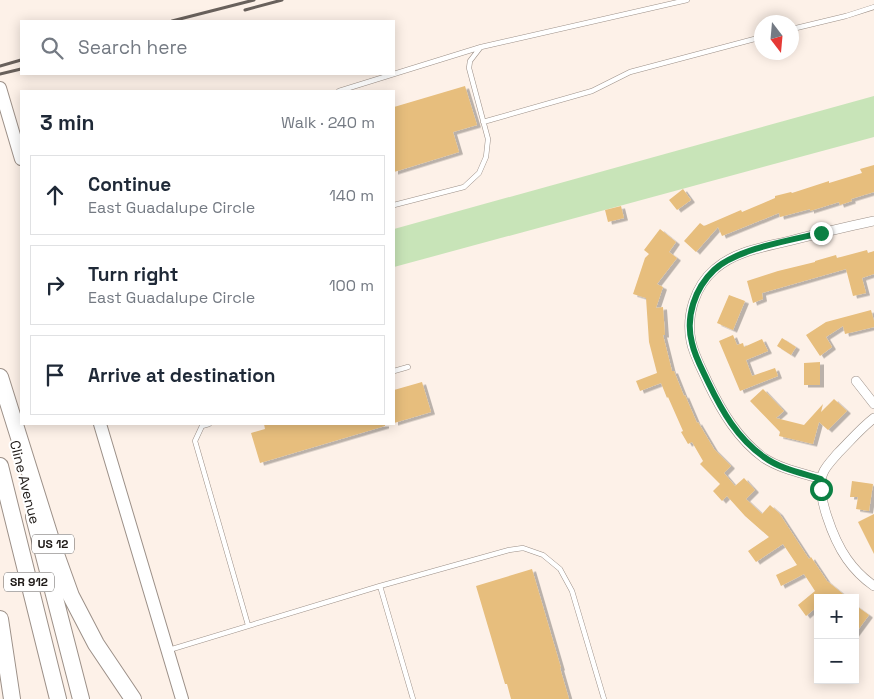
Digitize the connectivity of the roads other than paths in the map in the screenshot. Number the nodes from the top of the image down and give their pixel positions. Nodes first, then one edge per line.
1 (687, 0) edge
2 (874, 7) edge
3 (799, 27) edge
4 (754, 39) edge
5 (481, 47) junction
6 (395, 74) edge
7 (391, 75) edge
8 (0, 88) edge
9 (342, 90) edge
10 (483, 122) junction
11 (20, 157) edge
12 (395, 205) edge
13 (874, 221) edge
14 (408, 367) dead end
15 (395, 371) edge
16 (0, 378) edge
17 (856, 381) dead end
18 (874, 404) edge
19 (874, 418) edge
20 (100, 425) edge
21 (206, 425) edge
22 (0, 466) edge
23 (821, 479) junction
24 (380, 586) junction
25 (874, 586) edge
26 (0, 618) edge
27 (248, 625) junction
28 (167, 651) junction
29 (12, 699) edge
30 (58, 699) edge
31 (81, 699) edge
32 (133, 699) edge
33 (182, 699) edge
34 (413, 699) edge
35 (604, 699) edge

1 - 5 lane
2 - 3 lane
4 - 10 lane
5 - 6 lane
5 - 10 lane
7 - 9 lane
8 - 11 main road
10 - 12 lane
13 - 23 street
14 - 15 lane
16 - 31 highway, Cline Avenue / SR 912
16 - 32 highway, US 12
17 - 18 street
19 - 23 street
20 - 28 main road
21 - 27 lane
22 - 30 highway, Cline Avenue / SR 912
23 - 25 street
24 - 27 lane
24 - 34 lane
24 - 35 lane
26 - 29 highway
27 - 28 lane
28 - 33 main road

